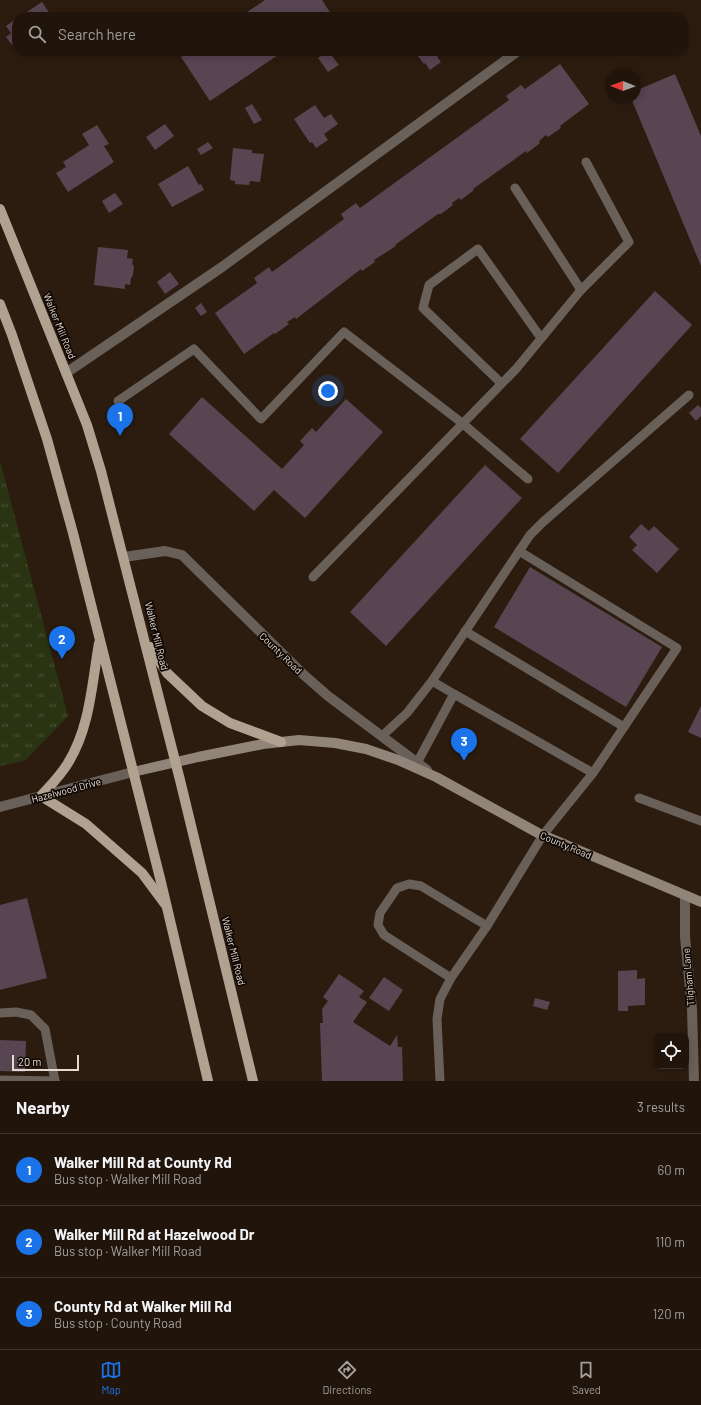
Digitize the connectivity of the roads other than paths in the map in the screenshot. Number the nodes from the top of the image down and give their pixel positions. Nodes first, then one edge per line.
1 (511, 56) edge
2 (586, 162) dead end
3 (515, 188) dead end
4 (0, 209) edge
5 (581, 290) junction
6 (0, 304) edge
7 (541, 338) junction
8 (66, 373) junction
9 (502, 383) junction
10 (689, 395) dead end
11 (118, 401) dead end
12 (462, 424) junction
13 (528, 479) dead end
14 (519, 551) junction
15 (124, 557) junction
16 (313, 577) dead end
17 (465, 631) junction
18 (100, 639) junction
19 (145, 639) junction
20 (432, 681) junction
21 (454, 694) junction
22 (624, 727) junction
23 (382, 736) junction
24 (281, 742) junction
25 (175, 762) junction
26 (417, 763) junction
27 (133, 772) junction
28 (593, 773) junction
29 (436, 777) junction
30 (41, 796) junction
31 (639, 798) dead end
32 (0, 807) edge
33 (701, 821) edge
34 (544, 835) junction
35 (685, 896) junction
36 (701, 902) edge
37 (167, 907) junction
38 (487, 926) junction
39 (451, 978) junction
40 (0, 1013) edge
41 (0, 1080) edge
42 (55, 1081) edge
43 (208, 1081) edge
44 (253, 1081) edge
45 (440, 1081) edge
46 (694, 1081) edge

1 - 8 street
2 - 5 lane
3 - 5 lane
4 - 8 main road, Walker Mill Road
5 - 7 lane
6 - 18 main road
7 - 9 lane
7 - 9 lane
8 - 15 main road, Walker Mill Road
9 - 12 lane
10 - 14 lane
11 - 12 lane
12 - 13 lane
12 - 16 lane
14 - 17 lane
14 - 22 lane
15 - 19 main road, Walker Mill Road
15 - 23 street, County Road
17 - 20 lane
17 - 22 lane
18 - 27 main road
18 - 30 main road
19 - 24 main road
19 - 25 main road, Walker Mill Road
20 - 21 lane
20 - 23 lane
21 - 26 lane
21 - 28 lane
22 - 28 lane
23 - 26 street, County Road
24 - 25 street, County Road
24 - 29 street, County Road
25 - 27 street, County Road
25 - 44 main road, Walker Mill Road
26 - 29 street, County Road
27 - 30 street, Hazelwood Drive
27 - 37 main road
28 - 34 lane
29 - 34 street, County Road
30 - 32 street, Hazelwood Drive
30 - 37 main road
31 - 33 lane
34 - 35 street, County Road
34 - 38 lane
35 - 36 street, County Road
35 - 46 street, Tilgham Lane
37 - 43 main road
38 - 39 lane
38 - 39 lane
39 - 45 lane
40 - 42 lane
41 - 42 lane

